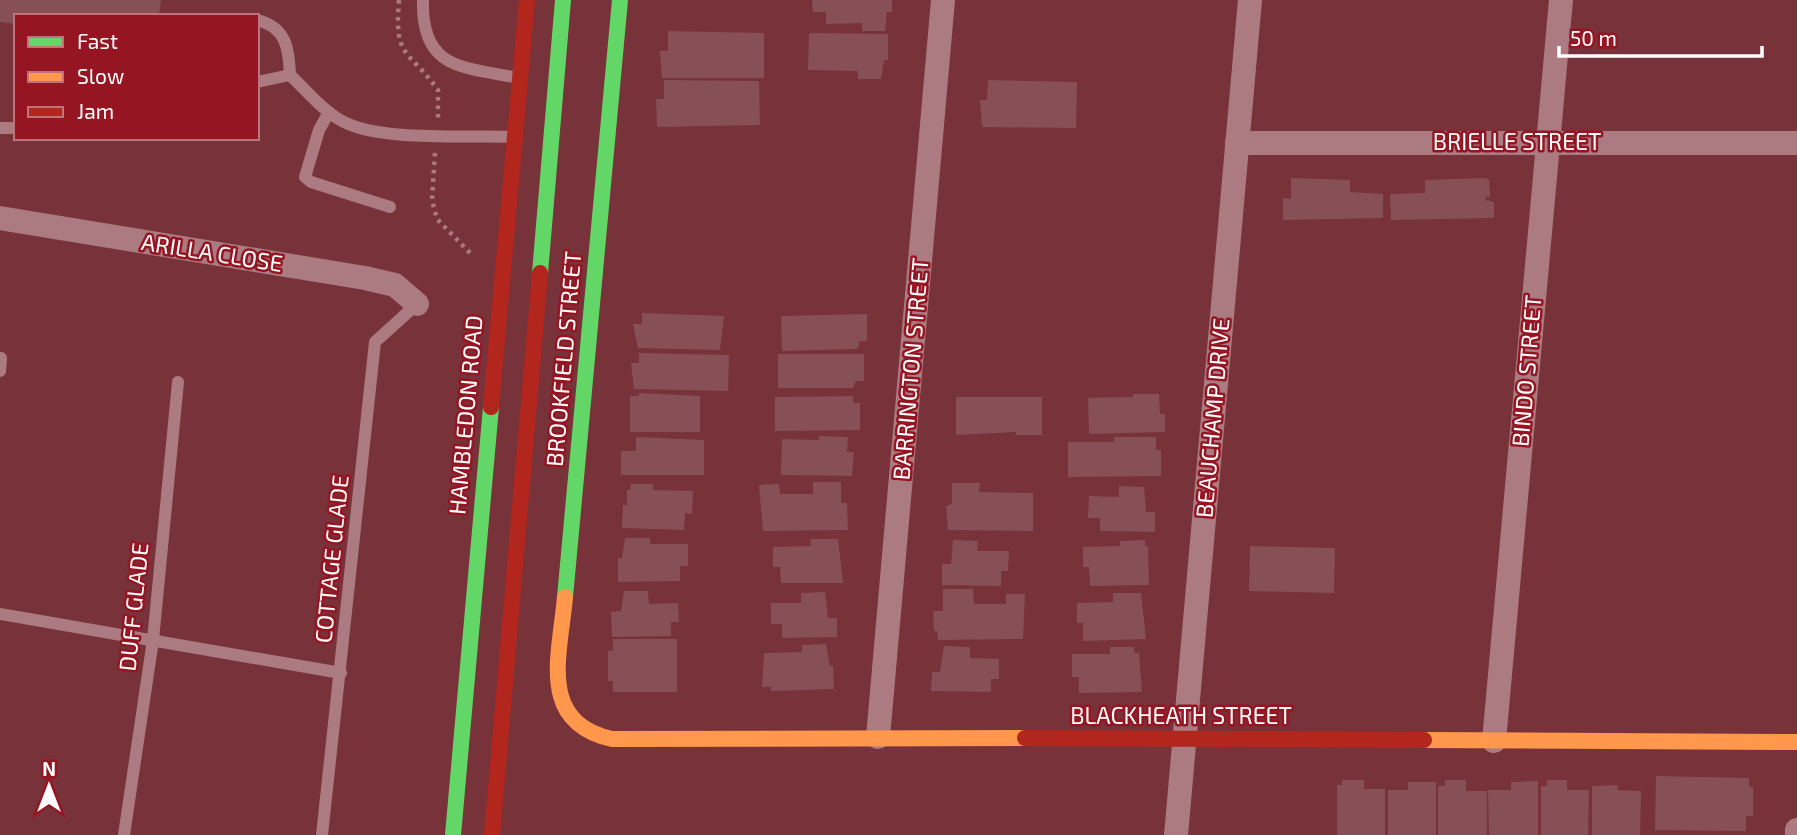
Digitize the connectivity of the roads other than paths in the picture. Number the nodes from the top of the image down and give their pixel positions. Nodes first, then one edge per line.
1 (423, 0) edge
2 (527, 0) edge
3 (563, 0) edge
4 (620, 0) edge
5 (943, 0) edge
6 (1250, 0) edge
7 (1560, 0) edge
8 (259, 21) edge
9 (290, 75) junction
10 (259, 82) edge
11 (526, 82) junction
12 (329, 112) junction
13 (515, 137) junction
14 (1547, 142) junction
15 (1237, 143) junction
16 (1797, 143) edge
17 (390, 207) dead end
18 (0, 218) edge
19 (417, 304) joint
20 (178, 383) dead end
21 (0, 614) edge
22 (153, 640) junction
23 (341, 673) junction
24 (569, 720) joint
25 (878, 737) junction
26 (1185, 738) junction
27 (1494, 741) junction
28 (1797, 742) edge
29 (124, 835) edge
30 (322, 835) edge
31 (453, 835) edge
32 (492, 835) edge
33 (1176, 835) edge

1 - 11 lane
2 - 11 street, HAMBLEDON ROAD
3 - 32 street
4 - 24 street, BROOKFIELD STREET
5 - 25 street, BARRINGTON STREET
6 - 15 street, BEAUCHAMP DRIVE
7 - 14 street, BINDO STREET
8 - 9 lane
9 - 10 lane
9 - 12 lane
11 - 13 street, HAMBLEDON ROAD
12 - 13 lane
12 - 17 lane
13 - 31 street, HAMBLEDON ROAD
14 - 15 street, BRIELLE STREET
14 - 16 street, BRIELLE STREET
14 - 27 street, BINDO STREET
15 - 26 street, BEAUCHAMP DRIVE
18 - 19 street, ARILLA CLOSE
19 - 23 lane, COTTAGE GLADE
20 - 22 lane, DUFF GLADE
21 - 22 lane
22 - 23 lane
22 - 29 lane, DUFF GLADE
23 - 30 lane, COTTAGE GLADE
24 - 25 street, BLACKHEATH STREET
25 - 26 street, BLACKHEATH STREET
26 - 27 street, BLACKHEATH STREET
26 - 33 street, BEAUCHAMP DRIVE
27 - 28 street, BLACKHEATH STREET

